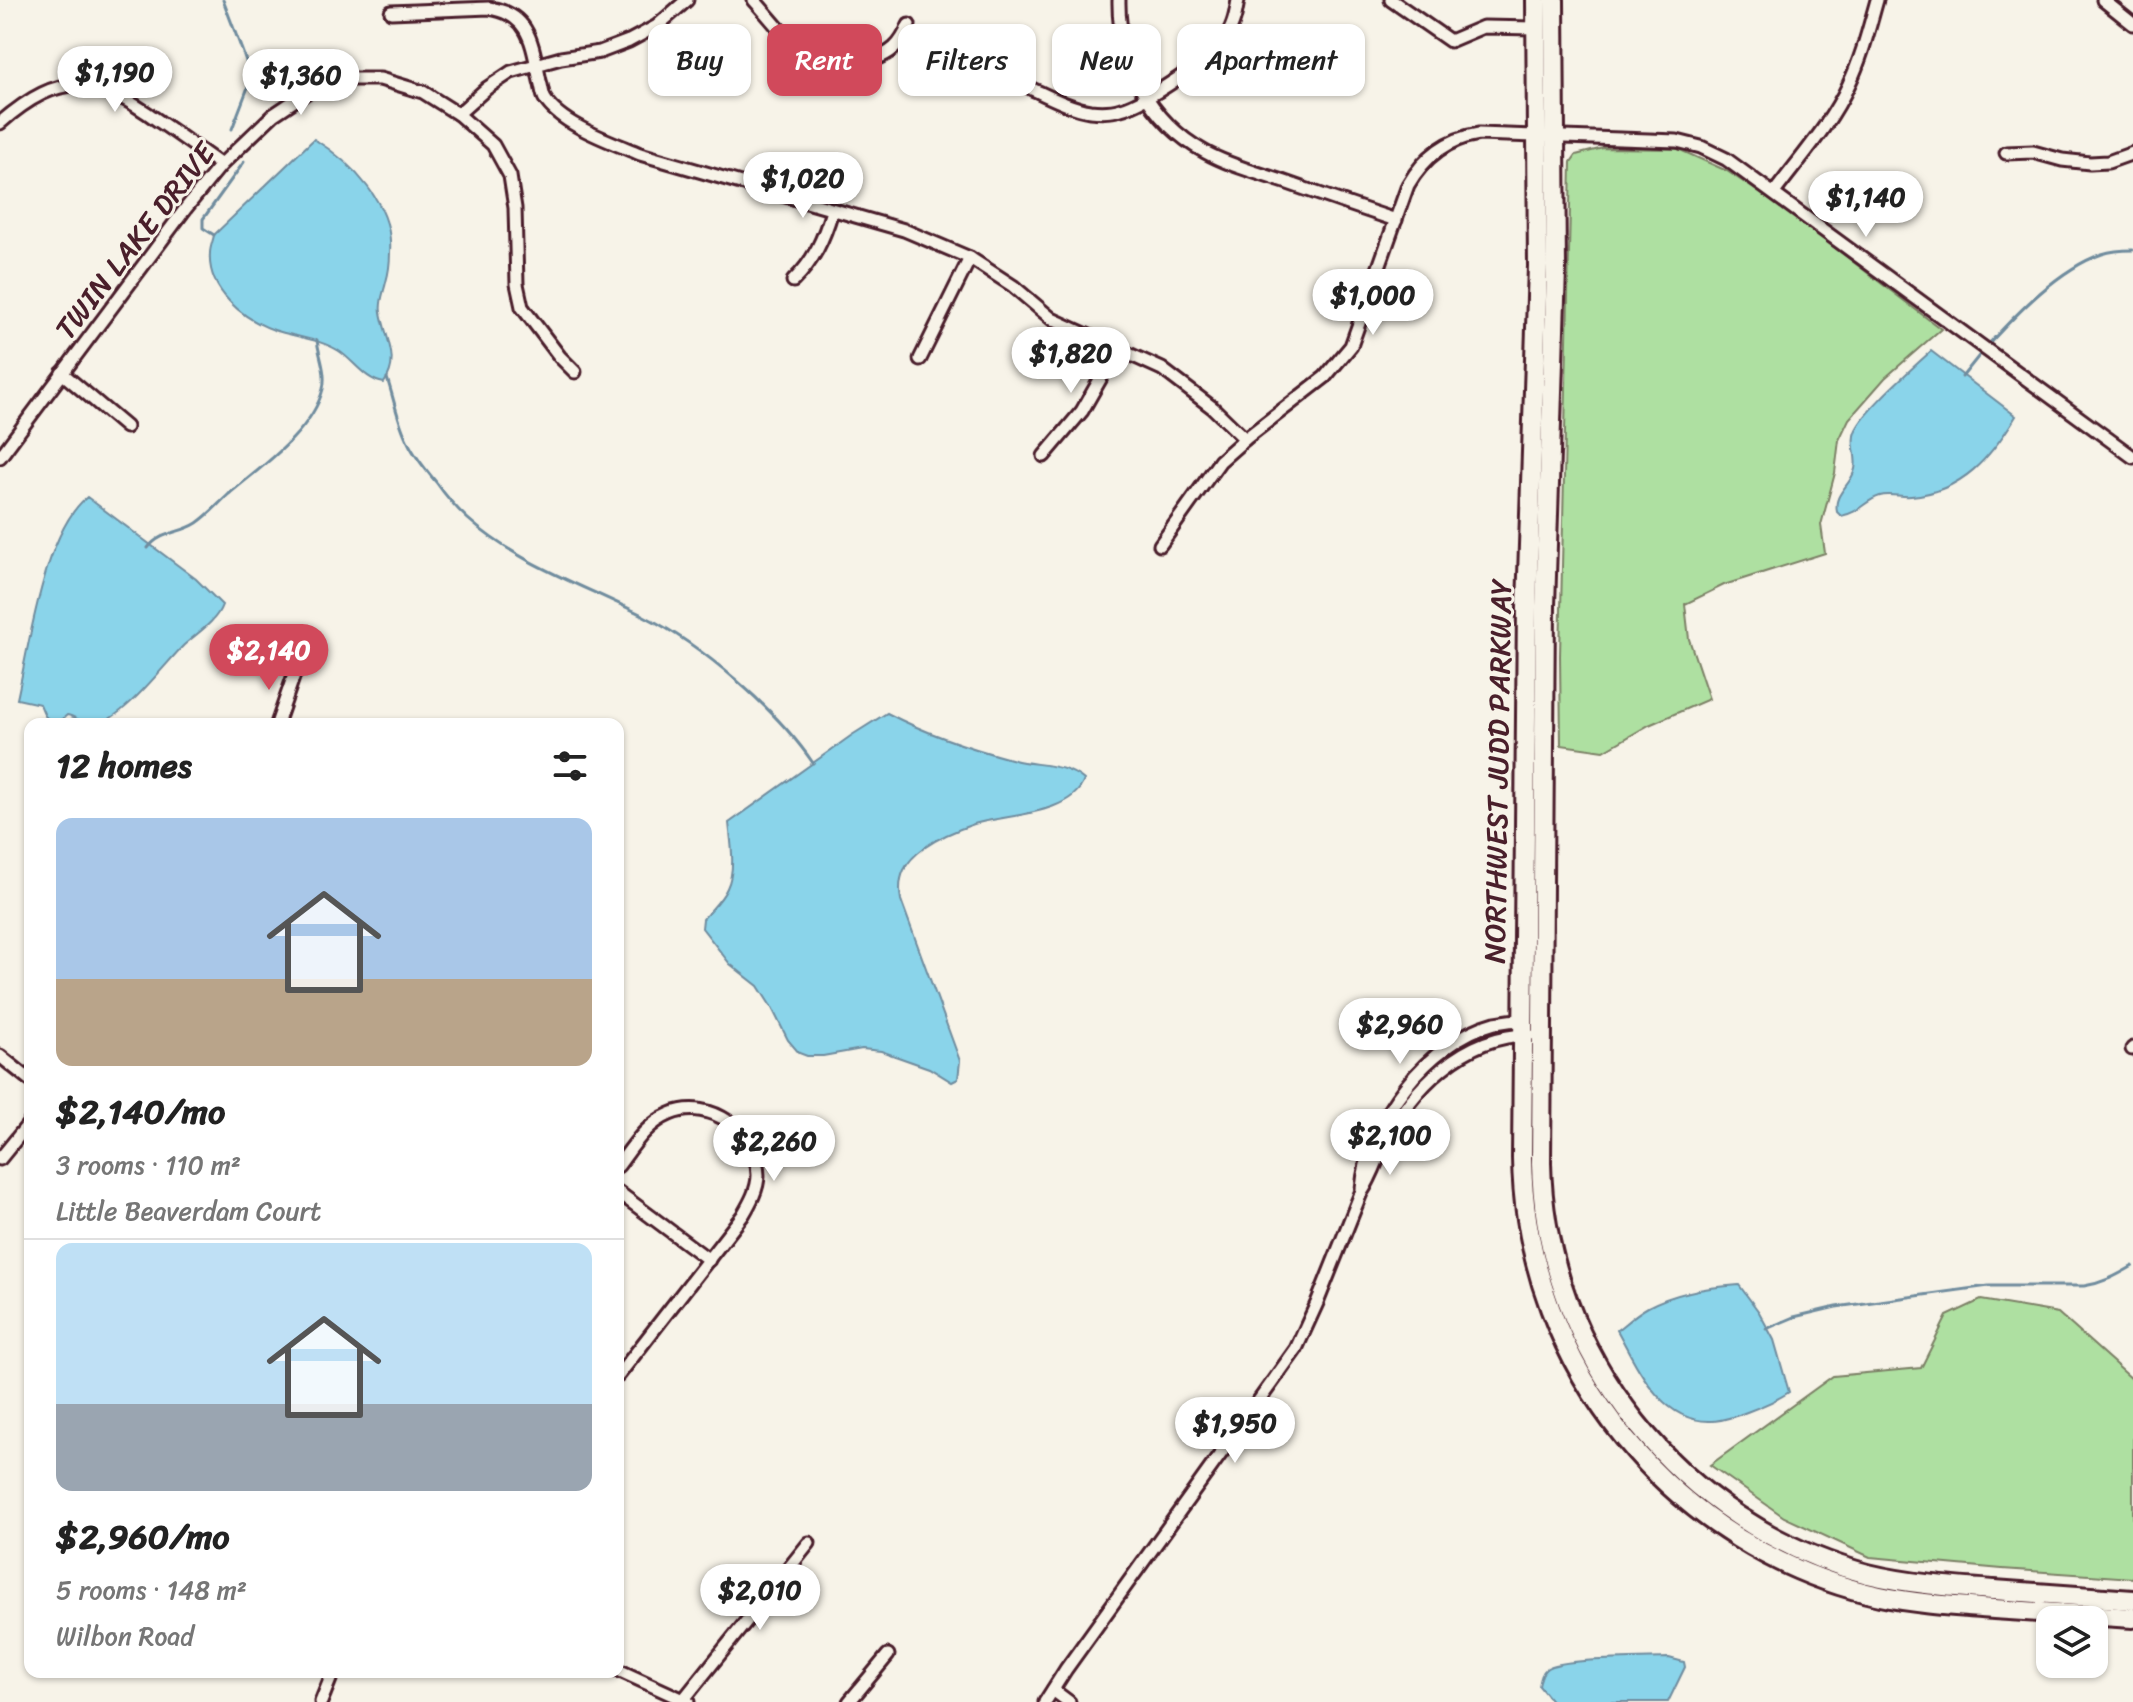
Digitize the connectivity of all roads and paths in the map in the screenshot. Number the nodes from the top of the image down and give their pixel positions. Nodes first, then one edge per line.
1 (687, 0) edge
2 (754, 0) edge
3 (1119, 0) edge
4 (1238, 0) edge
5 (1391, 0) edge
6 (1536, 0) edge
7 (1554, 0) edge
8 (1877, 0) edge
9 (2103, 0) edge
10 (391, 12) dead end
11 (2133, 24) edge
12 (1535, 28) junction
13 (898, 45) edge
14 (536, 66) junction
15 (1036, 91) edge
16 (1146, 99) junction
17 (458, 114) junction
18 (0, 123) edge
19 (1546, 136) junction
20 (2006, 153) dead end
21 (2133, 153) edge
22 (221, 165) junction
23 (1774, 193) junction
24 (832, 211) junction
25 (1396, 220) junction
26 (970, 258) junction
27 (793, 281) dead end
28 (1118, 348) junction
29 (920, 359) dead end
30 (575, 372) dead end
31 (62, 373) junction
32 (126, 427) dead end
33 (1245, 439) junction
34 (2133, 439) edge
35 (2128, 454) edge
36 (1044, 456) dead end
37 (0, 457) edge
38 (1160, 545) dead end
39 (295, 672) dead end
40 (279, 718) edge
41 (1532, 1027) junction
42 (0, 1056) edge
43 (24, 1075) edge
44 (24, 1129) edge
45 (624, 1158) edge
46 (0, 1159) edge
47 (624, 1196) edge
48 (709, 1260) junction
49 (624, 1368) edge
50 (809, 1543) dead end
51 (2133, 1600) edge
52 (2133, 1618) edge
53 (888, 1655) dead end
54 (624, 1673) edge
55 (331, 1678) edge
56 (1053, 1690) junction
57 (686, 1700) edge
58 (321, 1702) edge
59 (849, 1702) edge
60 (1045, 1702) edge
61 (1069, 1702) edge

1 - 14 street
2 - 13 street
3 - 16 street
4 - 16 street
5 - 12 street
6 - 12 highway, NORTHWEST JUDD PARKWAY
7 - 19 highway, NORTHWEST JUDD PARKWAY
8 - 23 street
9 - 11 street
10 - 14 street
12 - 19 highway, NORTHWEST JUDD PARKWAY
14 - 17 street
14 - 24 street
15 - 16 street
16 - 25 street
17 - 22 street, TWIN LAKE DRIVE
17 - 30 street, TWIN LAKE DRIVE
18 - 22 street
19 - 23 street
19 - 25 street
19 - 41 highway, NORTHWEST JUDD PARKWAY
20 - 21 street
22 - 31 street, TWIN LAKE DRIVE
23 - 35 street
24 - 26 street
24 - 27 street
25 - 33 street
26 - 28 street
26 - 29 street
28 - 33 street
28 - 36 street
31 - 32 street
31 - 37 street, TWIN LAKE DRIVE
33 - 38 street
34 - 35 street
39 - 40 street
41 - 51 highway, NORTHWEST JUDD PARKWAY
41 - 52 highway, NORTHWEST JUDD PARKWAY
41 - 56 street
42 - 43 street
44 - 46 street
45 - 48 street
47 - 48 street
48 - 49 street
50 - 57 street
53 - 59 street
54 - 57 street
55 - 58 street
56 - 60 street
56 - 61 street

